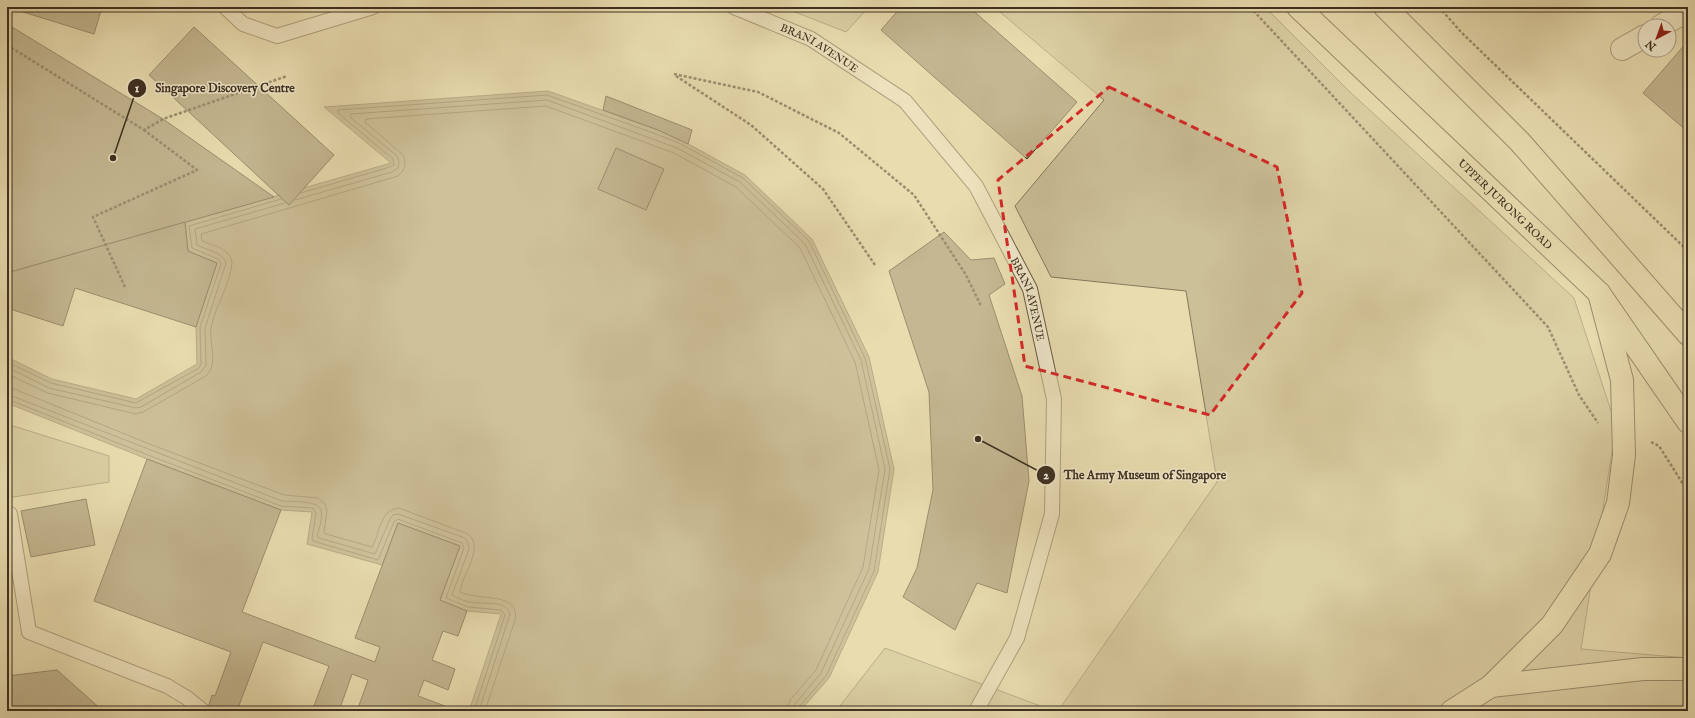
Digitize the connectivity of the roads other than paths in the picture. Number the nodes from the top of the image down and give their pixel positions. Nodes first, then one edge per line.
1 (225, 7) edge
2 (374, 7) edge
3 (734, 7) edge
4 (1298, 7) edge
5 (1385, 7) edge
6 (1688, 10) edge
7 (1674, 18) edge
8 (1637, 41) edge
9 (1622, 49) dead end
10 (1599, 293) junction
11 (1688, 334) edge
12 (1688, 422) edge
13 (10, 514) dead end
14 (1688, 669) edge
15 (1491, 686) junction
16 (203, 711) edge
17 (976, 711) edge
18 (1452, 711) edge

1 - 2 lane
3 - 17 lane, BRANI AVENUE
4 - 10 main road, UPPER JURONG ROAD
5 - 11 main road
6 - 7 street
8 - 9 street
10 - 12 main road, UPPER JURONG ROAD
10 - 15 main road
13 - 16 lane
14 - 15 main road
15 - 18 main road

